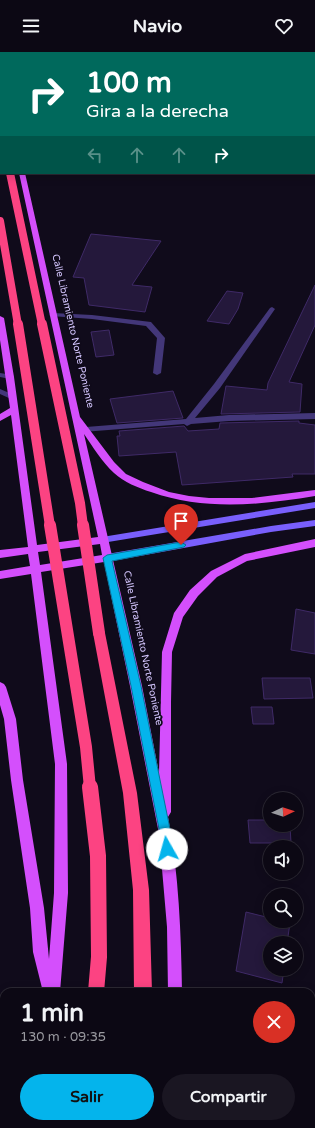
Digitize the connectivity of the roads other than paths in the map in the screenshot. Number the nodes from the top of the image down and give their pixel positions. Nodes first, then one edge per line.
1 (10, 174) edge
2 (22, 174) edge
3 (0, 220) edge
4 (272, 309) dead end
5 (53, 315) junction
6 (0, 318) edge
7 (157, 373) dead end
8 (0, 375) edge
9 (10, 377) junction
10 (0, 391) edge
11 (11, 397) junction
12 (13, 410) junction
13 (74, 413) junction
14 (315, 416) edge
15 (0, 418) edge
16 (187, 423) junction
17 (86, 430) junction
18 (315, 493) edge
19 (315, 505) edge
20 (315, 523) edge
21 (102, 540) junction
22 (315, 542) edge
23 (33, 550) junction
24 (0, 554) edge
25 (107, 558) junction
26 (36, 571) junction
27 (0, 576) edge
28 (0, 688) edge
29 (165, 834) junction
30 (49, 988) edge
31 (53, 988) edge
32 (96, 988) edge
33 (143, 988) edge
34 (175, 988) edge

1 - 33 highway, bridge
2 - 5 main road, Calle Libramiento Norte Poniente
3 - 32 highway, bridge
4 - 16 lane
5 - 7 lane
5 - 13 main road, Calle Libramiento Norte Poniente
6 - 9 main road
8 - 9 lane
9 - 11 main road
10 - 11 lane
11 - 12 main road
12 - 15 main road
12 - 23 main road
13 - 17 main road
13 - 21 main road, Calle Libramiento Norte Poniente
14 - 16 lane
16 - 17 lane
17 - 18 main road
19 - 21 main road
20 - 25 main road
21 - 23 main road
21 - 25 main road, Calle Libramiento Norte Poniente
22 - 29 main road
23 - 24 main road
23 - 26 main road
25 - 26 main road
25 - 29 main road, Calle Libramiento Norte Poniente
26 - 27 main road
26 - 31 main road
28 - 30 main road
29 - 34 main road, Calle Libramiento Norte Poniente

